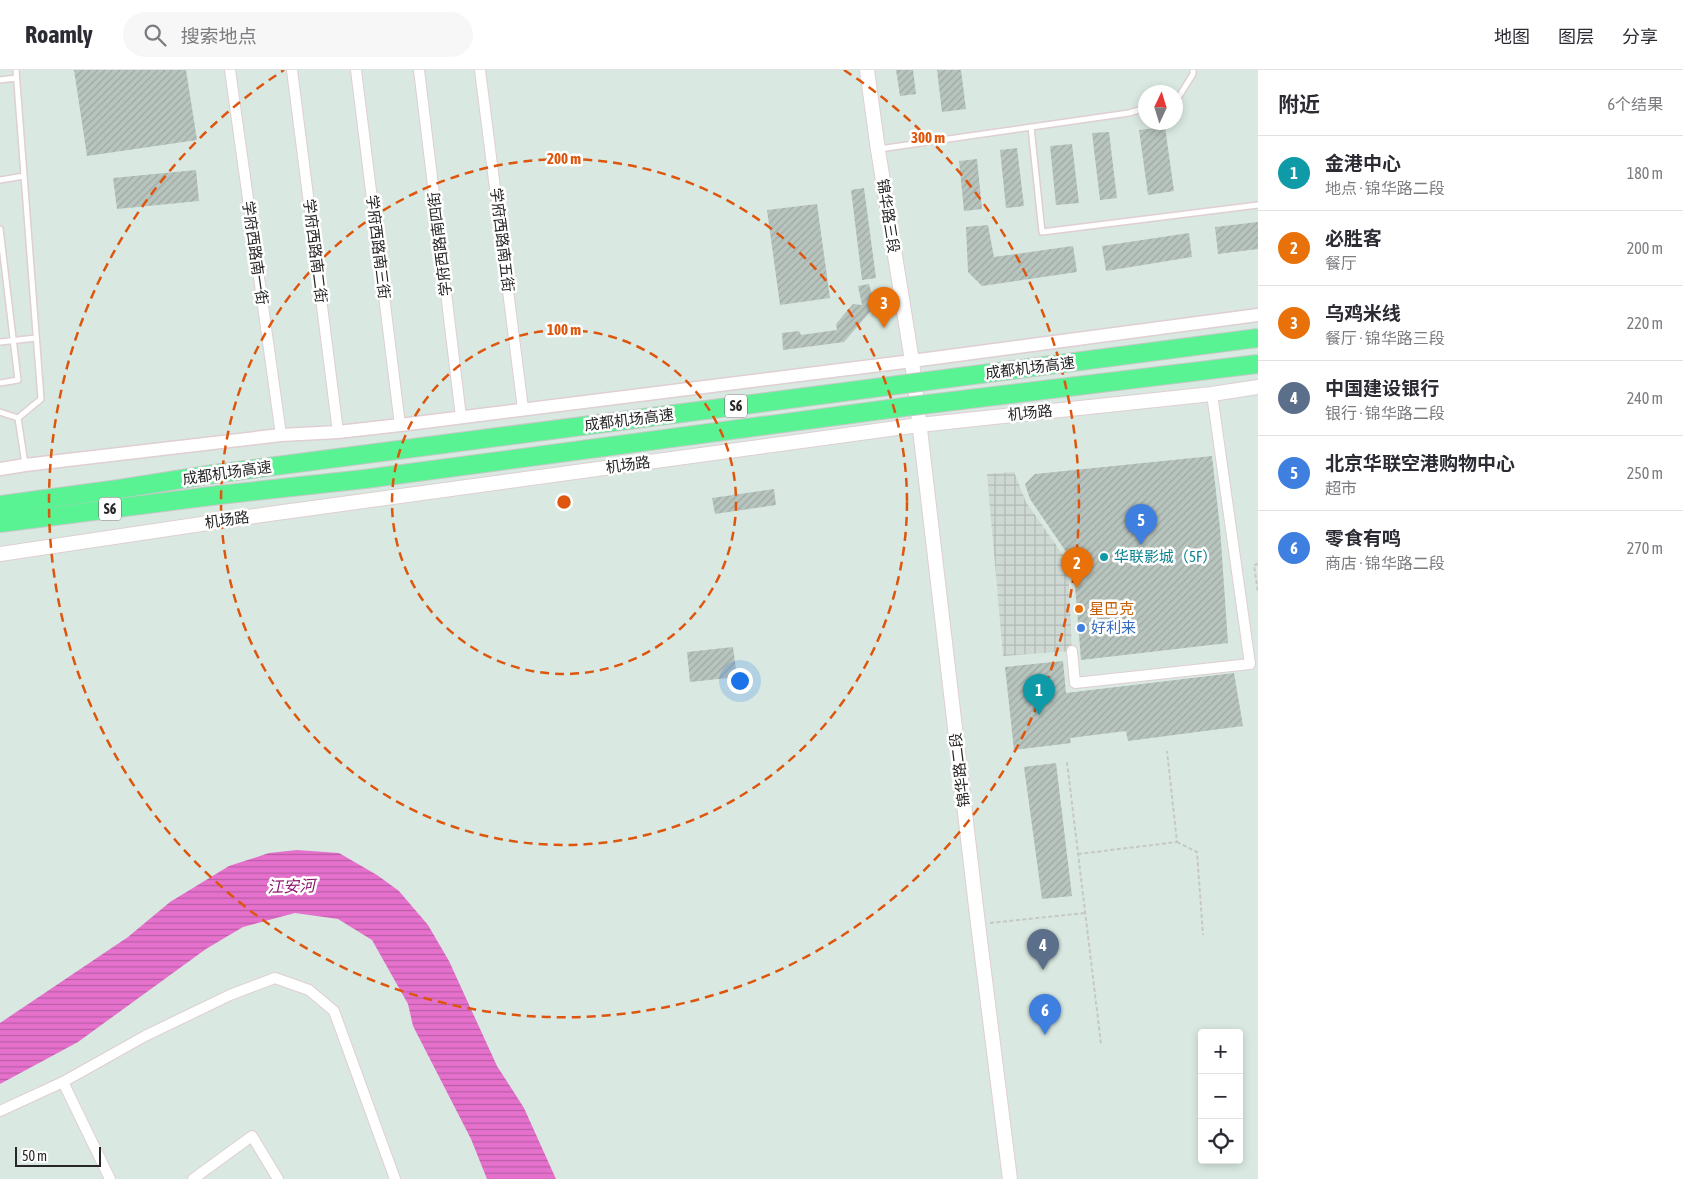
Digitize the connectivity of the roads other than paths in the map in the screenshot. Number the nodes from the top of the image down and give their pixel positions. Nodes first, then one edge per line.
1 (16, 70) edge
2 (230, 70) edge
3 (292, 70) edge
4 (356, 70) edge
5 (419, 70) edge
6 (480, 70) edge
7 (867, 70) edge
8 (1193, 70) edge
9 (16, 78) junction
10 (0, 80) edge
11 (1183, 90) edge
12 (1138, 110) edge
13 (1031, 127) junction
14 (878, 150) junction
15 (24, 176) junction
16 (0, 180) edge
17 (1258, 205) edge
18 (0, 229) edge
19 (1258, 315) edge
20 (36, 338) junction
21 (1258, 338) edge
22 (14, 340) junction
23 (0, 342) edge
24 (912, 361) junction
25 (1258, 364) edge
26 (0, 383) edge
27 (1258, 387) edge
28 (1212, 394) junction
29 (523, 409) junction
30 (0, 412) edge
31 (460, 417) junction
32 (18, 418) junction
33 (400, 425) junction
34 (918, 425) junction
35 (338, 432) junction
36 (281, 435) junction
37 (25, 464) junction
38 (0, 469) edge
39 (0, 505) edge
40 (0, 523) edge
41 (0, 554) edge
42 (1072, 651) dead end
43 (63, 1082) junction
44 (0, 1111) edge
45 (110, 1179) edge
46 (193, 1179) edge
47 (278, 1179) edge
48 (395, 1179) edge
49 (1010, 1179) edge

1 - 9 lane
2 - 36 street, 学府西路南一街
3 - 35 street, 学府西路南二街
4 - 33 street, 学府西路南三街
5 - 31 street, 学府西路南四街
6 - 29 street, 学府西路南五街
7 - 14 main road, 锦华路三段
8 - 11 lane
9 - 10 lane
9 - 15 lane
12 - 13 lane
13 - 14 lane
13 - 17 lane
14 - 24 main road, 锦华路三段
15 - 16 lane
15 - 20 lane
18 - 22 lane
19 - 24 street
20 - 22 lane
20 - 32 lane
21 - 39 highway, 成都机场高速 / S6, bridge
22 - 23 lane
22 - 26 lane
24 - 29 street
24 - 34 main road, 锦华路二段
25 - 40 highway, 成都机场高速 / S6, bridge
27 - 28 main road, 机场路
28 - 34 main road, 机场路
28 - 42 street
29 - 31 street
30 - 32 lane
31 - 33 street
32 - 37 lane
33 - 35 street
34 - 41 main road, 机场路
34 - 49 main road, 锦华路二段
35 - 36 street
36 - 37 street
37 - 38 street
43 - 44 street
43 - 45 street
43 - 48 street
46 - 47 street

